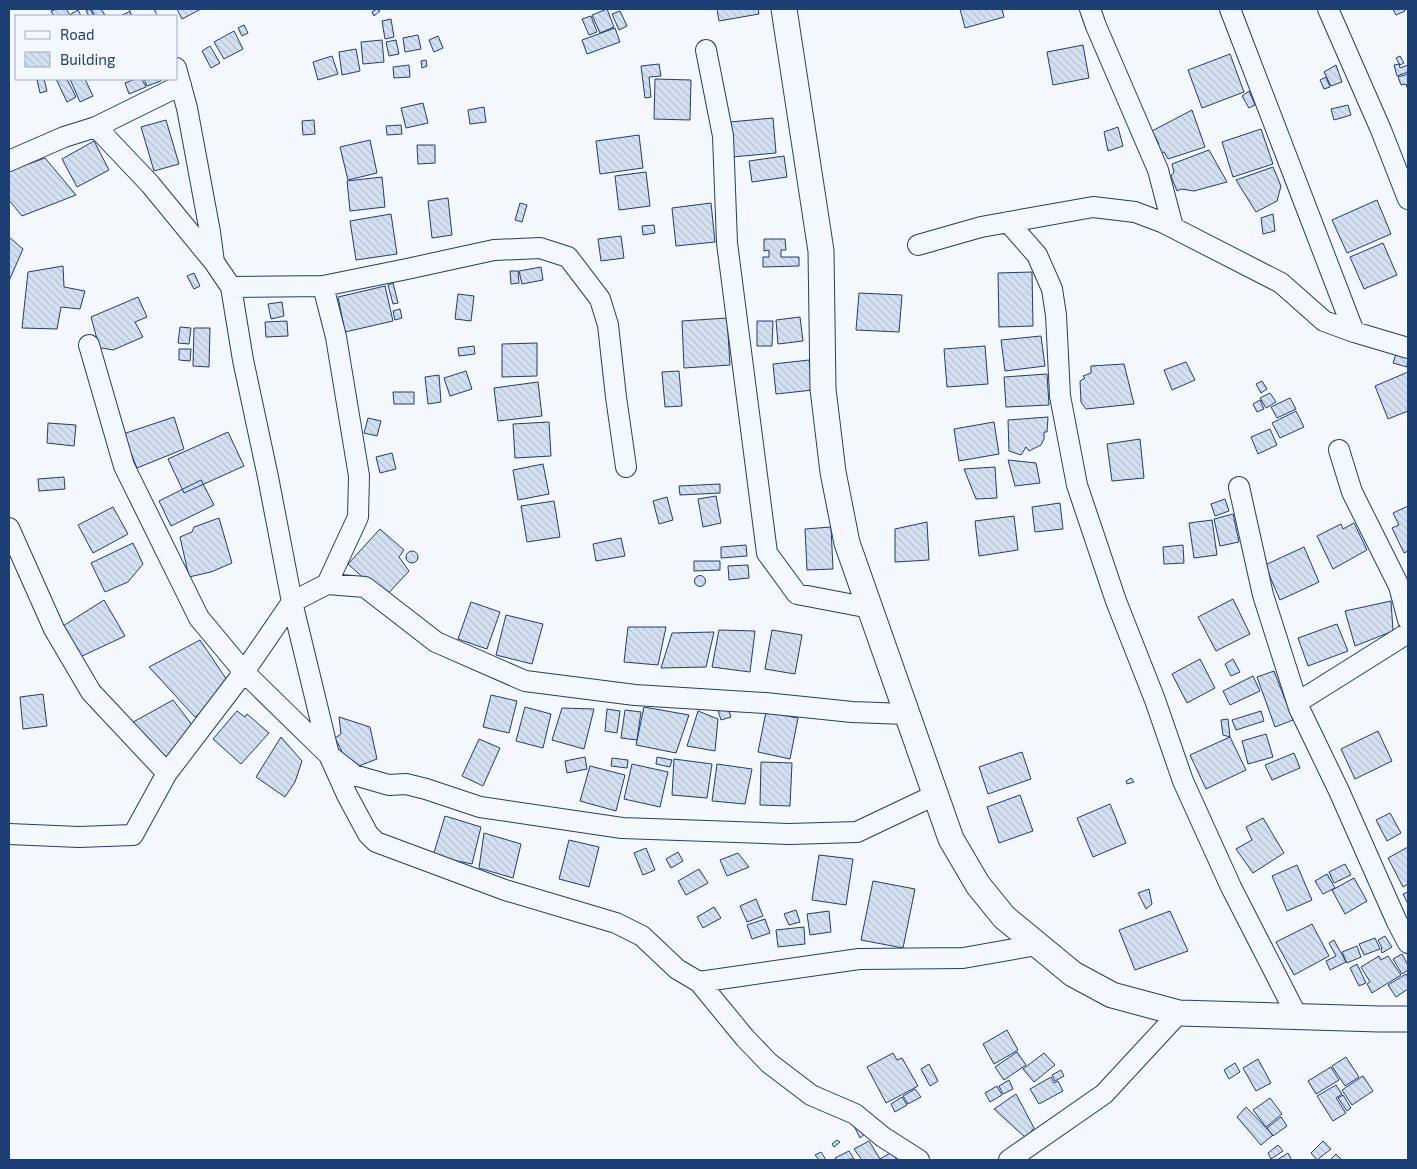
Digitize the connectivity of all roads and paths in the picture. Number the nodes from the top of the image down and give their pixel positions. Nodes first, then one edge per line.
1 (784, 9) edge
2 (1090, 9) edge
3 (1230, 9) edge
4 (1328, 9) edge
5 (706, 50) dead end
6 (179, 76) edge
7 (173, 80) edge
8 (96, 128) junction
9 (9, 161) edge
10 (1408, 199) edge
11 (1008, 222) junction
12 (1174, 228) junction
13 (918, 245) dead end
14 (214, 262) junction
15 (323, 286) junction
16 (231, 287) junction
17 (1354, 332) junction
18 (89, 346) dead end
19 (1408, 348) edge
20 (1339, 450) dead end
21 (626, 467) dead end
22 (1239, 487) dead end
23 (9, 528) edge
24 (327, 584) junction
25 (292, 602) junction
26 (870, 608) junction
27 (1408, 620) edge
28 (1408, 633) edge
29 (244, 672) junction
30 (1298, 702) junction
31 (906, 714) junction
32 (329, 755) junction
33 (167, 773) junction
34 (935, 795) junction
35 (9, 834) edge
36 (1408, 943) edge
37 (1036, 945) junction
38 (700, 982) junction
39 (1179, 1013) junction
40 (1297, 1016) junction
41 (1408, 1019) edge
42 (920, 1160) edge
43 (1008, 1160) edge

1 - 26 main road
2 - 12 street
3 - 17 street
4 - 10 street
5 - 26 street
6 - 14 street
7 - 8 street
8 - 9 street
8 - 14 street
11 - 12 street
11 - 13 street
11 - 40 street
12 - 17 street
14 - 16 street
15 - 16 street
15 - 21 street
15 - 24 street
16 - 25 street
17 - 19 street
18 - 29 street
20 - 27 street
22 - 30 street
23 - 33 street
24 - 25 street
24 - 31 street
25 - 29 street
25 - 32 street
26 - 31 main road
28 - 30 street
29 - 32 street
29 - 33 street
30 - 36 street
31 - 34 main road
32 - 34 street
32 - 38 street
33 - 35 street
34 - 37 main road
37 - 38 street
37 - 39 main road
38 - 42 street
39 - 40 main road
39 - 43 street
40 - 41 main road

